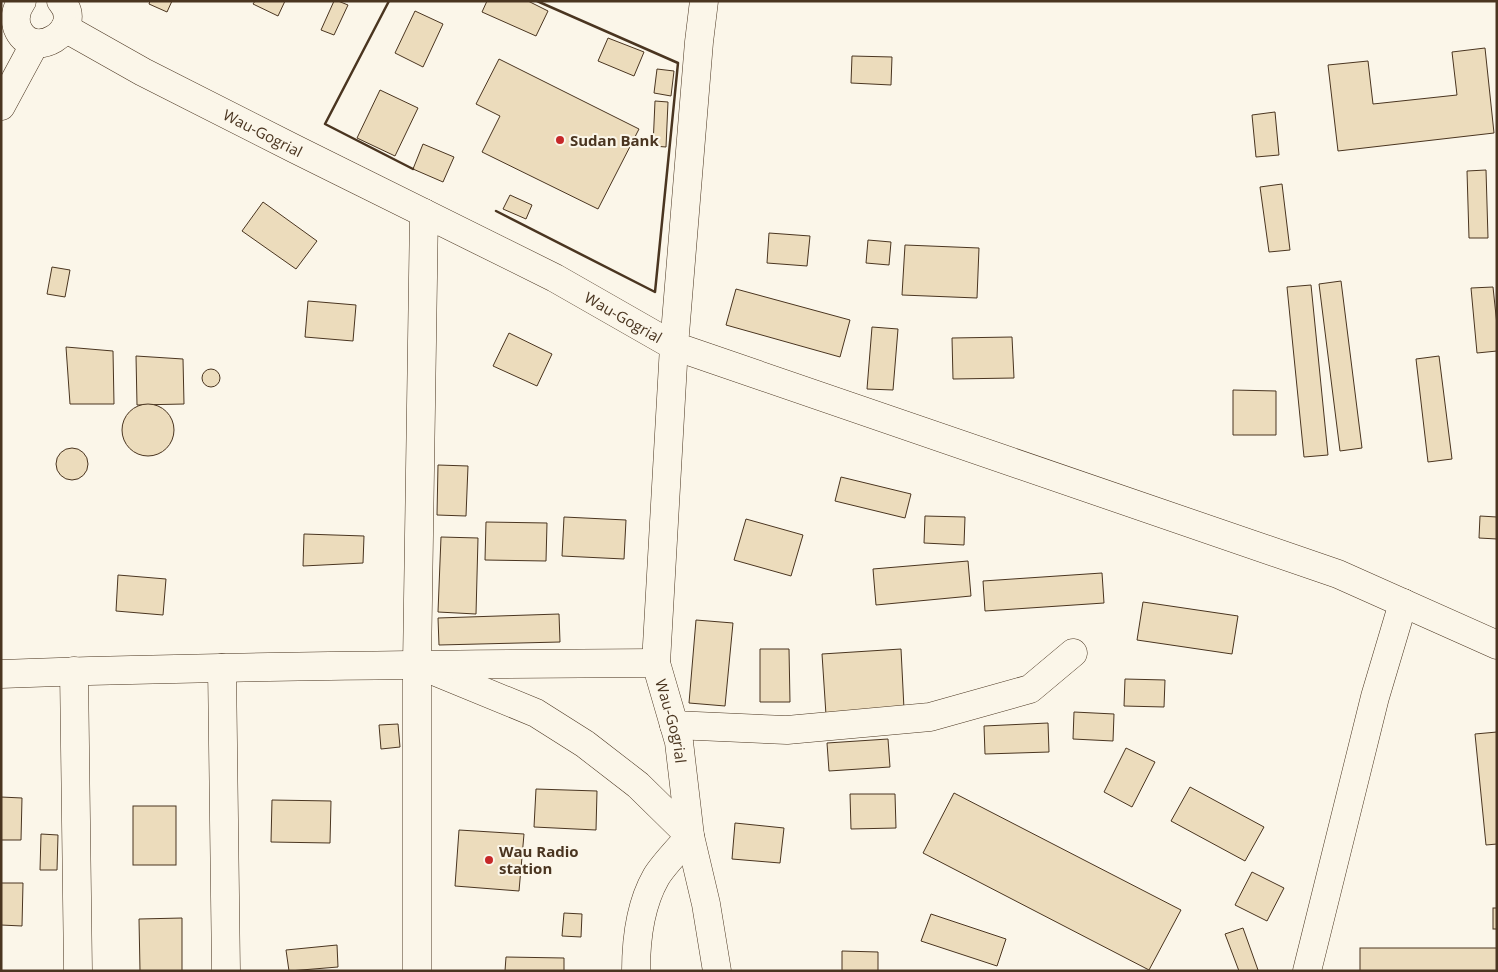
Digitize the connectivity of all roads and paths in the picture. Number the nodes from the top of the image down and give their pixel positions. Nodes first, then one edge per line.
1 (61, 1) edge
2 (704, 1) edge
3 (13, 6) edge
4 (64, 28) junction
5 (35, 43) junction
6 (1, 106) edge
7 (424, 213) junction
8 (674, 346) junction
9 (1402, 603) junction
10 (1497, 645) edge
11 (1073, 653) dead end
12 (656, 663) junction
13 (417, 664) junction
14 (222, 668) junction
15 (74, 671) junction
16 (1, 674) edge
17 (674, 725) junction
18 (690, 836) junction
19 (78, 971) edge
20 (226, 971) edge
21 (417, 971) edge
22 (636, 971) edge
23 (717, 971) edge
24 (1307, 971) edge

1 - 4 street
2 - 8 street
3 - 5 street
4 - 5 street
4 - 7 street, Wau-Gogrial
5 - 6 street
7 - 8 street, Wau-Gogrial
7 - 13 street
8 - 9 street
8 - 12 street, Wau-Gogrial
9 - 10 street
9 - 24 street
11 - 17 street
12 - 13 street
12 - 17 street, Wau-Gogrial
13 - 14 street
13 - 18 street
13 - 21 street
14 - 15 street
14 - 20 street
15 - 16 street
15 - 19 street
17 - 18 street, Wau-Gogrial
18 - 22 street
18 - 23 street, Wau-Gogrial

